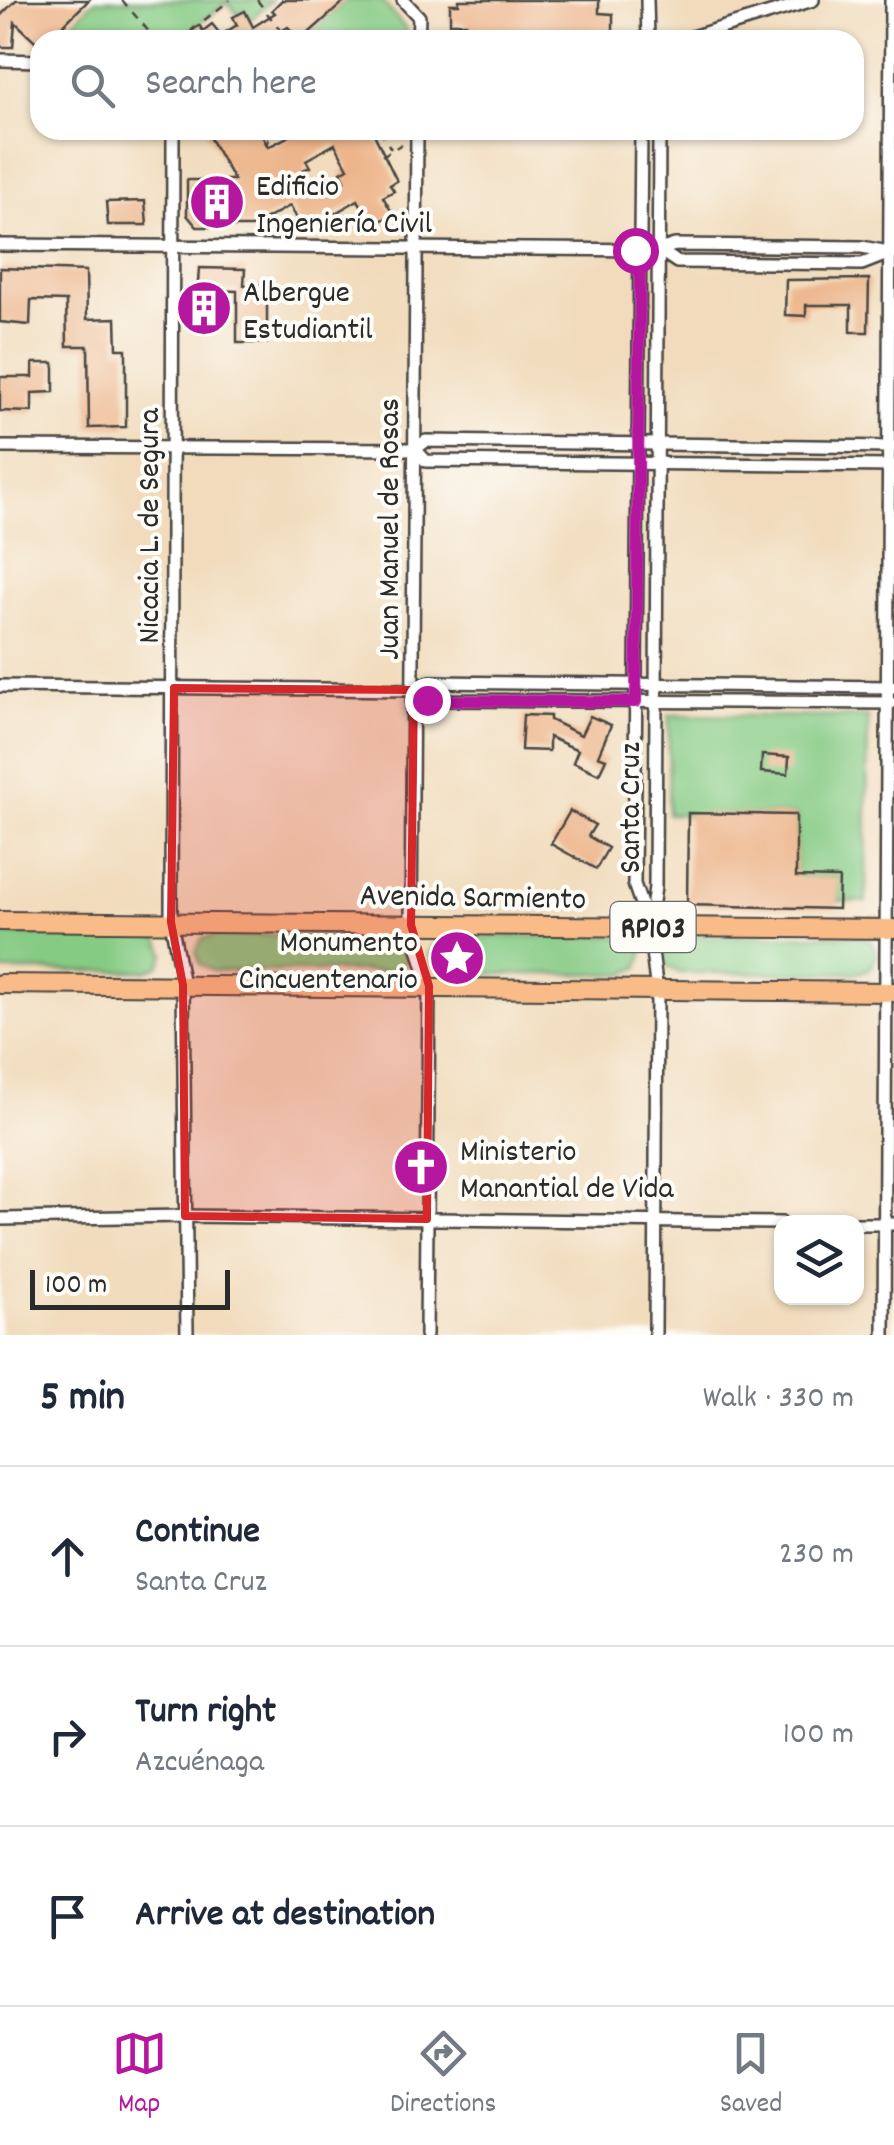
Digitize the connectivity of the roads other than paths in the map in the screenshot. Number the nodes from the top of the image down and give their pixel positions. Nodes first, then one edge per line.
1 (403, 0) edge
2 (647, 0) edge
3 (813, 0) edge
4 (891, 0) edge
5 (418, 30) edge
6 (648, 30) edge
7 (715, 30) edge
8 (0, 60) edge
9 (30, 61) edge
10 (173, 140) edge
11 (417, 140) edge
12 (640, 140) edge
13 (659, 140) edge
14 (0, 245) edge
15 (176, 246) junction
16 (416, 248) junction
17 (640, 250) junction
18 (659, 250) junction
19 (892, 253) edge
20 (638, 444) junction
21 (657, 444) junction
22 (0, 446) edge
23 (175, 447) junction
24 (891, 447) edge
25 (416, 449) junction
26 (638, 464) junction
27 (658, 464) junction
28 (891, 466) edge
29 (636, 684) junction
30 (656, 684) junction
31 (0, 686) edge
32 (891, 687) edge
33 (174, 688) junction
34 (414, 690) junction
35 (636, 702) junction
36 (656, 702) junction
37 (891, 703) edge
38 (0, 921) edge
39 (171, 922) junction
40 (412, 925) junction
41 (649, 927) junction
42 (891, 929) edge
43 (0, 984) edge
44 (183, 985) junction
45 (428, 986) junction
46 (657, 992) junction
47 (890, 992) edge
48 (186, 1216) junction
49 (0, 1219) edge
50 (427, 1219) junction
51 (656, 1222) junction
52 (774, 1223) edge
53 (889, 1224) edge
54 (186, 1335) edge
55 (426, 1335) edge
56 (654, 1335) edge
57 (884, 1335) edge

1 - 5 street
2 - 6 street
3 - 7 street
4 - 19 street
8 - 9 street
10 - 15 street, Nicacia L. de Segura
11 - 16 street, Juan Manuel de Rosas
12 - 17 street, Santa Cruz
13 - 18 street, Santa Cruz
14 - 15 street
15 - 16 street
15 - 23 street, Nicacia L. de Segura
16 - 17 street
16 - 25 street, Juan Manuel de Rosas
17 - 18 street
17 - 20 street, Santa Cruz
18 - 19 street
18 - 21 street, Santa Cruz
19 - 24 street
20 - 21 street
20 - 25 street
20 - 26 street, Santa Cruz
21 - 24 street
21 - 27 street, Santa Cruz
22 - 23 street
23 - 25 street
23 - 33 street, Nicacia L. de Segura
24 - 28 street
25 - 26 street
25 - 34 street, Juan Manuel de Rosas
26 - 27 street
26 - 29 street, Santa Cruz
27 - 28 street
27 - 30 street, Santa Cruz
28 - 32 street
29 - 30 street
29 - 34 street
29 - 35 street, Santa Cruz
30 - 32 street
30 - 36 street, Santa Cruz
31 - 33 street
32 - 37 street
33 - 34 street
33 - 39 street, Nicacia L. de Segura
34 - 35 street
34 - 40 street, Juan Manuel de Rosas
35 - 36 street
35 - 41 street, Santa Cruz
36 - 37 street
36 - 41 street, Santa Cruz
37 - 42 street
38 - 39 main road, RP103
39 - 40 main road, Avenida Sarmiento / RP103
39 - 44 street, Nicacia L. de Segura
40 - 41 main road, Avenida Sarmiento / RP103
40 - 45 street, Juan Manuel de Rosas
41 - 42 main road, Avenida Sarmiento / RP103
41 - 46 street
42 - 47 street
43 - 44 main road, RP103
44 - 45 main road, RP103
44 - 48 street, Nicacia L. de Segura
45 - 46 main road, RP103
45 - 50 street, Juan Manuel de Rosas
46 - 47 main road, RP103
46 - 51 street
47 - 53 street
48 - 49 street
48 - 50 street
48 - 54 street, Nicacia L. de Segura
50 - 51 street
50 - 55 street, Juan Manuel de Rosas
51 - 52 street
51 - 56 street
53 - 57 street

